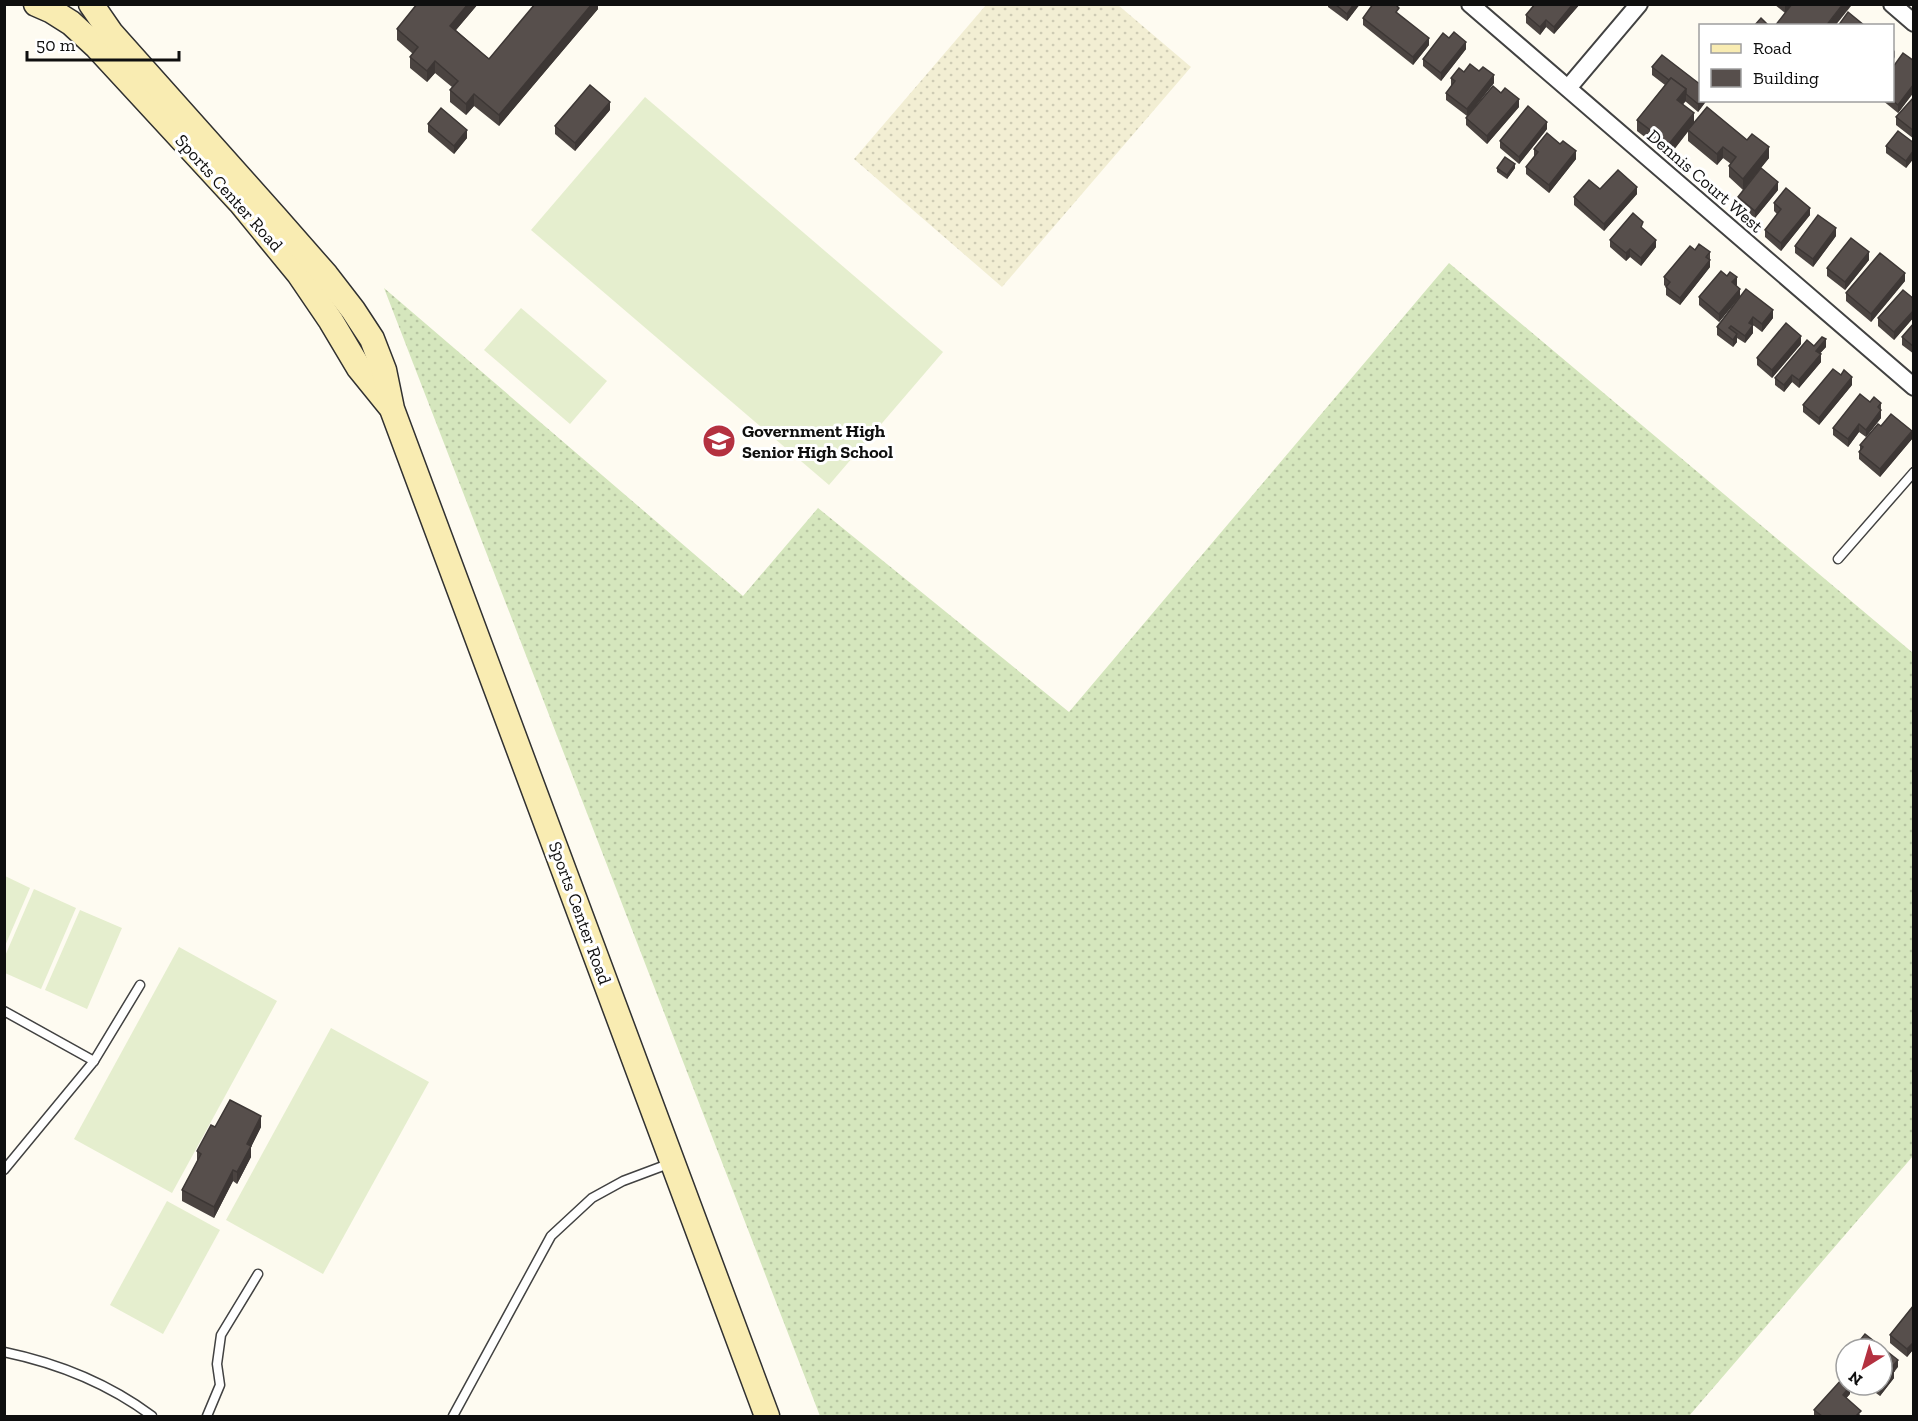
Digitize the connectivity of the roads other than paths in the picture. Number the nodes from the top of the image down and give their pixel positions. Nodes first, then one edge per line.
1 (36, 4) edge
2 (91, 4) edge
3 (1470, 4) edge
4 (1639, 4) edge
5 (1892, 4) edge
6 (1914, 23) edge
7 (1568, 88) junction
8 (1914, 387) edge
9 (392, 409) junction
10 (1914, 472) edge
11 (1838, 559) dead end
12 (140, 985) dead end
13 (4, 1011) edge
14 (94, 1061) junction
15 (673, 1162) junction
16 (4, 1170) edge
17 (258, 1274) dead end
18 (4, 1352) edge
19 (152, 1416) edge
20 (207, 1416) edge
21 (453, 1416) edge
22 (767, 1416) edge

1 - 9 main road, Sports Center Road
2 - 9 main road, Sports Center Road
3 - 7 street, Dennis Court West
4 - 7 street
5 - 6 street
7 - 8 street, Dennis Court West
9 - 15 main road, Sports Center Road
10 - 11 lane
12 - 14 lane
13 - 14 lane
14 - 16 lane
15 - 21 lane
15 - 22 main road, Sports Center Road
17 - 20 lane
18 - 19 lane

